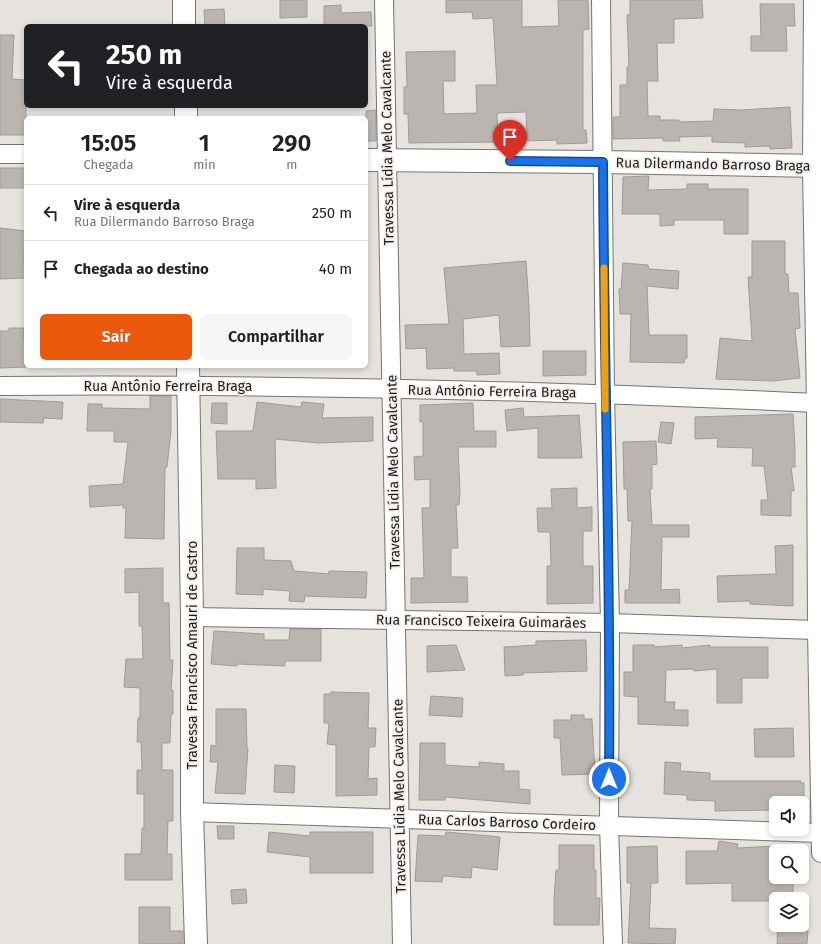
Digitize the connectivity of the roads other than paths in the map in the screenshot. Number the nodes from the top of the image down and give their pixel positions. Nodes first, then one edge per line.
1 (184, 0) edge
2 (384, 0) edge
3 (601, 0) edge
4 (813, 0) edge
5 (184, 24) edge
6 (0, 154) edge
7 (24, 154) edge
8 (376, 160) edge
9 (603, 162) junction
10 (816, 166) edge
11 (188, 375) edge
12 (0, 386) edge
13 (391, 389) junction
14 (605, 393) junction
15 (816, 403) junction
16 (192, 617) junction
17 (395, 620) junction
18 (610, 623) junction
19 (817, 630) junction
20 (192, 812) junction
21 (399, 819) junction
22 (609, 825) junction
23 (821, 833) edge
24 (821, 853) edge
25 (196, 944) edge
26 (402, 944) edge
27 (613, 944) edge

1 - 5 street
2 - 8 street, Travessa Lídia Melo Cavalcante
3 - 9 street
4 - 10 street
6 - 7 street
8 - 9 street, Rua Dilermando Barroso Braga
8 - 13 street, Travessa Lídia Melo Cavalcante
9 - 10 street, Rua Dilermando Barroso Braga
9 - 14 street
10 - 15 street
11 - 12 street, Rua Antônio Ferreira Braga
11 - 13 street, Rua Antônio Ferreira Braga
11 - 16 street, Travessa Francisco Amauri de Castro
13 - 14 street, Rua Antônio Ferreira Braga
13 - 17 street, Travessa Lídia Melo Cavalcante
14 - 15 street, Rua Antônio Ferreira Braga
14 - 18 street
15 - 19 street
16 - 17 street, Rua Francisco Teixeira Guimarães
16 - 20 street, Travessa Francisco Amauri de Castro
17 - 18 street, Rua Francisco Teixeira Guimarães
17 - 21 street, Travessa Lídia Melo Cavalcante
18 - 19 street, Rua Francisco Teixeira Guimarães
18 - 22 street
19 - 23 street
20 - 21 street, Rua Carlos Barroso Cordeiro
20 - 25 street, Travessa Francisco Amauri de Castro
21 - 22 street, Rua Carlos Barroso Cordeiro
21 - 26 street, Travessa Lídia Melo Cavalcante
22 - 23 street, Rua Carlos Barroso Cordeiro
22 - 27 street
23 - 24 street

